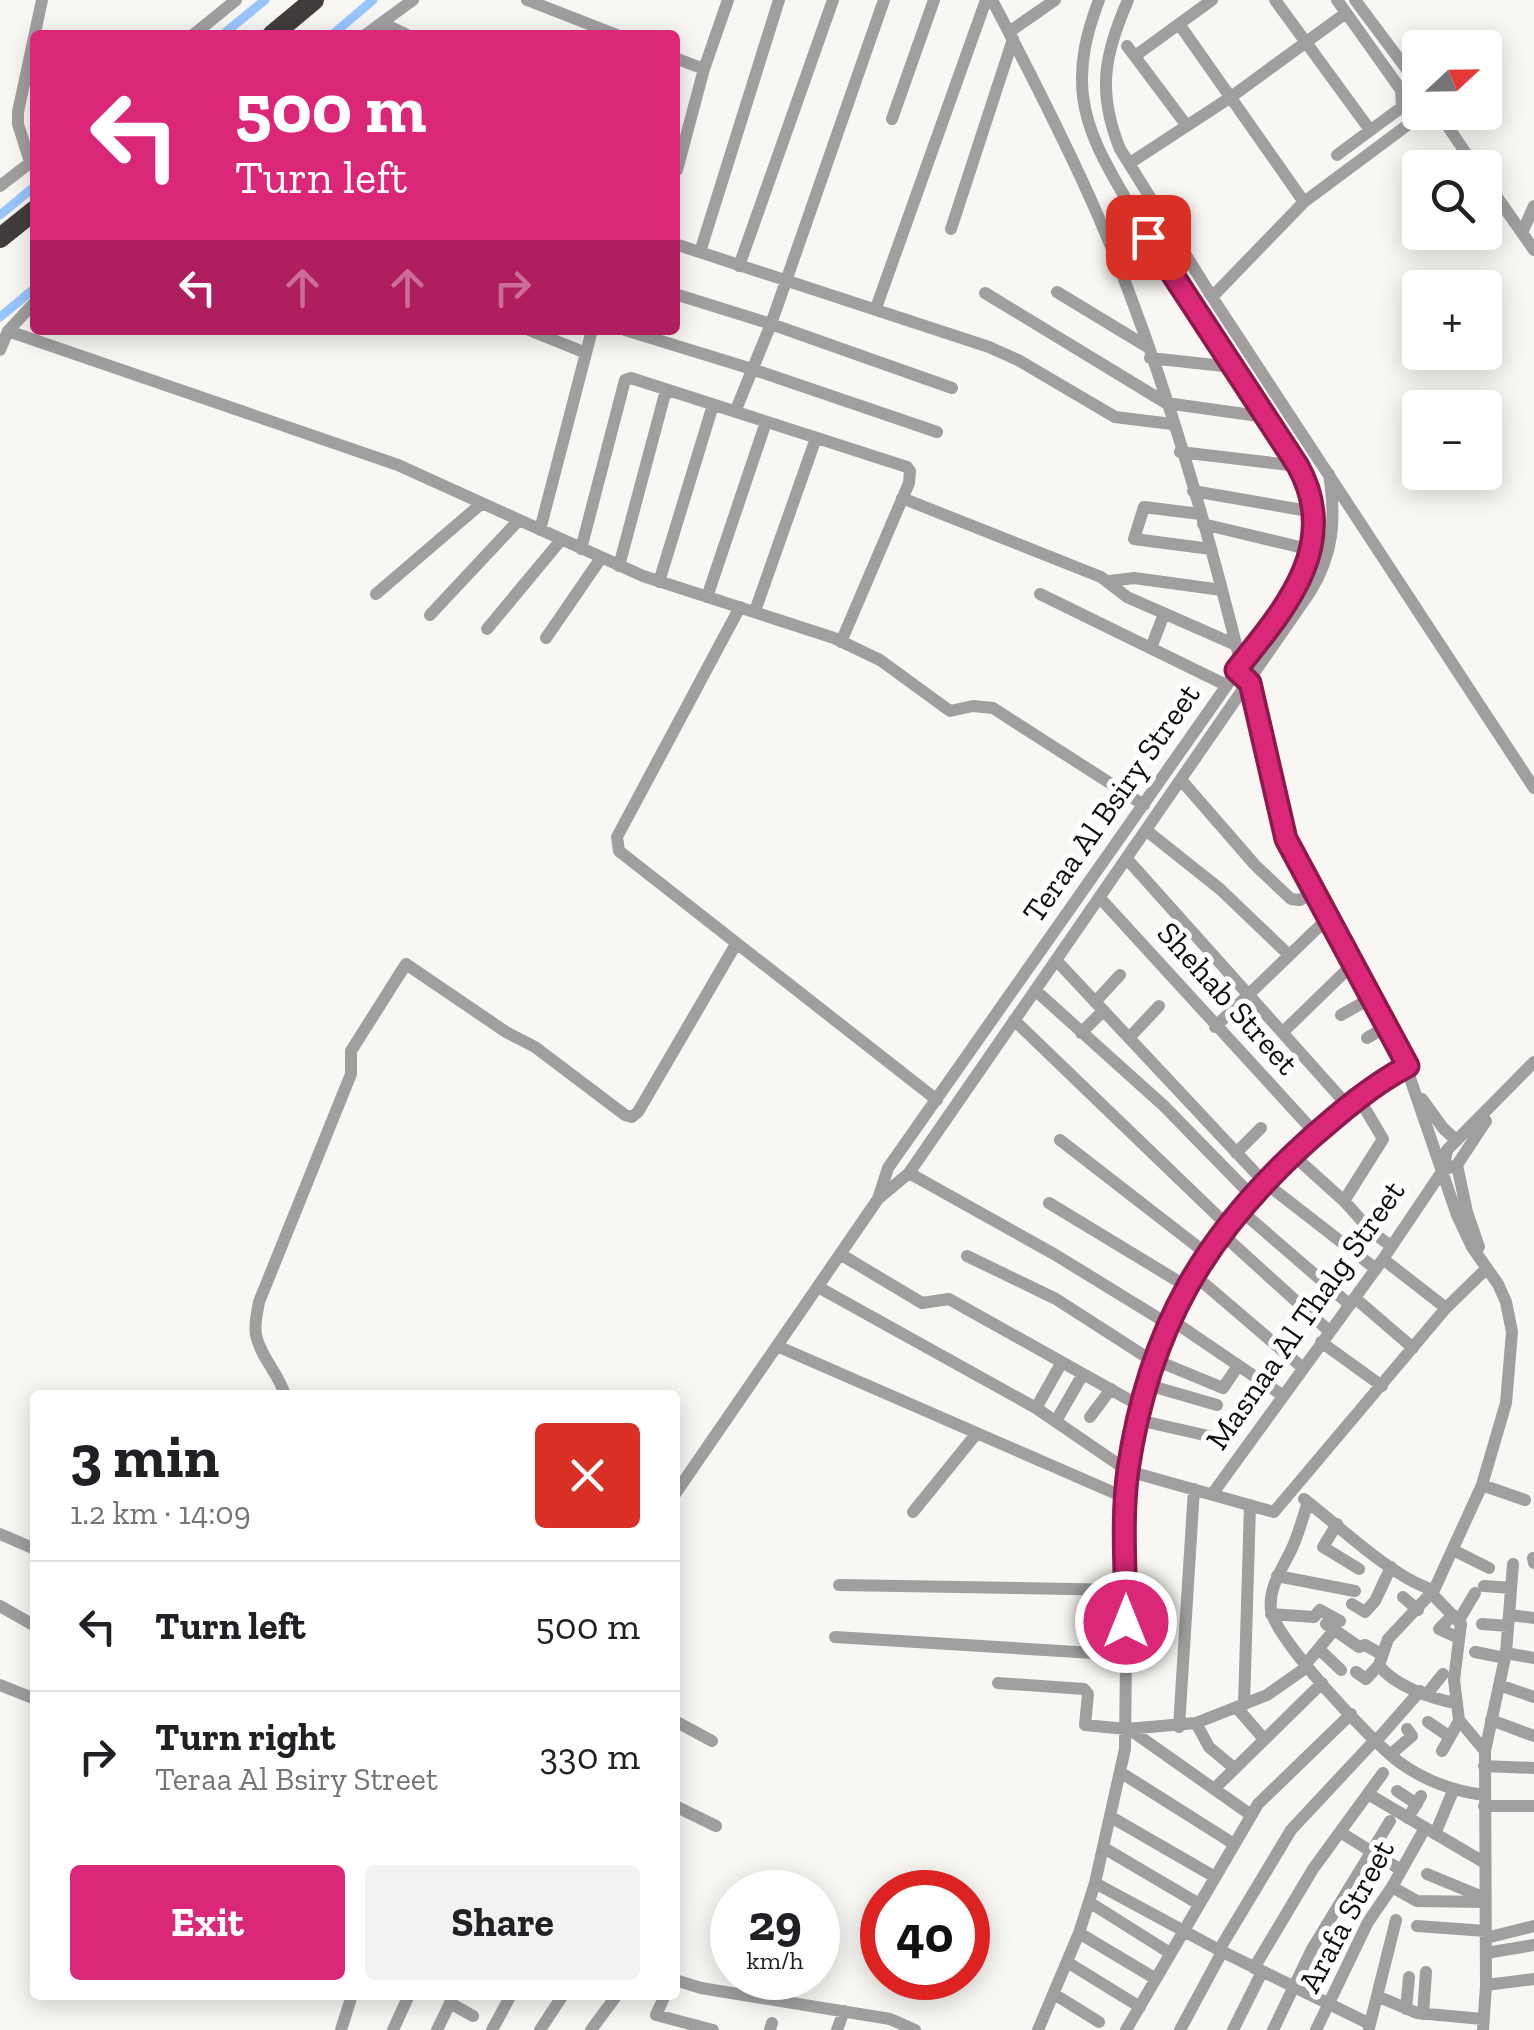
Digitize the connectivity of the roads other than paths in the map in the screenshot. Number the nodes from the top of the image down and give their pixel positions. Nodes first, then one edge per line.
1 (42, 0) edge
2 (236, 0) edge
3 (296, 0) edge
4 (314, 0) edge
5 (413, 0) edge
6 (527, 0) edge
7 (728, 0) edge
8 (779, 0) edge
9 (833, 0) edge
10 (884, 0) edge
11 (934, 0) edge
12 (989, 0) edge
13 (1055, 0) edge
14 (1099, 0) edge
15 (1128, 0) edge
16 (1212, 0) edge
17 (1275, 0) edge
18 (1337, 0) edge
19 (1355, 0) edge
20 (1346, 12) junction
21 (382, 23) junction
22 (1179, 24) junction
23 (36, 30) edge
24 (199, 30) edge
25 (260, 30) edge
26 (278, 30) edge
27 (373, 30) edge
28 (397, 30) edge
29 (604, 30) edge
30 (1011, 36) junction
31 (1306, 43) junction
32 (30, 56) edge
33 (680, 60) edge
34 (1402, 63) edge
35 (704, 69) junction
36 (1230, 97) junction
37 (1402, 107) joint
38 (892, 119) dead end
39 (1187, 126) junction
40 (1402, 129) edge
41 (1370, 130) junction
42 (30, 153) edge
43 (1338, 155) dead end
44 (30, 162) edge
45 (680, 162) edge
46 (1130, 163) junction
47 (0, 186) edge
48 (1304, 202) junction
49 (1502, 204) edge
50 (1534, 206) edge
51 (30, 214) edge
52 (951, 229) dead end
53 (30, 232) edge
54 (1522, 233) junction
55 (0, 238) edge
56 (680, 246) edge
57 (1534, 250) edge
58 (700, 252) junction
59 (0, 255) edge
60 (739, 266) junction
61 (786, 281) junction
62 (1057, 292) dead end
63 (985, 293) dead end
64 (680, 296) edge
65 (1212, 296) junction
66 (30, 307) edge
67 (876, 308) junction
68 (770, 324) junction
69 (8, 331) junction
70 (541, 335) edge
71 (591, 335) edge
72 (641, 335) edge
73 (0, 350) edge
74 (1148, 352) junction
75 (586, 353) junction
76 (1233, 367) junction
77 (752, 369) junction
78 (952, 388) dead end
79 (666, 390) junction
80 (1166, 403) junction
81 (713, 405) junction
82 (735, 412) junction
83 (1266, 417) junction
84 (766, 422) junction
85 (1172, 424) junction
86 (937, 432) dead end
87 (816, 438) junction
88 (1180, 452) junction
89 (1298, 466) junction
90 (1329, 474) junction
91 (1194, 491) junction
92 (902, 498) junction
93 (481, 504) junction
94 (1314, 512) junction
95 (1202, 519) junction
96 (518, 521) junction
97 (540, 530) junction
98 (561, 540) junction
99 (581, 549) junction
100 (1210, 550) junction
101 (1312, 550) junction
102 (601, 558) junction
103 (619, 566) junction
104 (1110, 581) junction
105 (659, 582) junction
106 (1222, 590) junction
107 (376, 594) dead end
108 (1040, 594) dead end
109 (707, 597) junction
110 (747, 609) junction
111 (1164, 614) junction
112 (430, 615) dead end
113 (487, 629) dead end
114 (546, 638) dead end
115 (841, 642) junction
116 (1236, 645) junction
117 (1151, 648) junction
118 (1239, 667) junction
119 (1250, 683) junction
120 (1226, 685) junction
121 (1182, 781) junction
122 (1534, 788) edge
123 (1144, 805) junction
124 (1147, 831) junction
125 (1106, 859) junction
126 (1124, 865) junction
127 (1314, 892) junction
128 (1100, 898) junction
129 (1328, 918) junction
130 (736, 944) junction
131 (1289, 956) junction
132 (1056, 960) junction
133 (1354, 963) junction
134 (1120, 974) dead end
135 (1034, 990) junction
136 (1249, 993) junction
137 (1373, 997) junction
138 (1099, 1006) junction
139 (1159, 1006) dead end
140 (1340, 1015) dead end
141 (1014, 1020) junction
142 (1389, 1025) junction
143 (1215, 1027) junction
144 (1283, 1032) junction
145 (1081, 1033) junction
146 (1128, 1038) junction
147 (1367, 1038) dead end
148 (1534, 1062) edge
149 (1408, 1066) junction
150 (1534, 1073) edge
151 (1414, 1084) junction
152 (937, 1100) junction
153 (1354, 1101) junction
154 (1261, 1128) dead end
155 (1316, 1134) junction
156 (1060, 1140) dead end
157 (1456, 1140) junction
158 (1236, 1153) junction
159 (1293, 1155) junction
160 (1450, 1167) junction
161 (909, 1173) junction
162 (1264, 1182) junction
163 (1251, 1196) junction
164 (878, 1198) junction
165 (1344, 1201) junction
166 (1048, 1203) dead end
167 (1239, 1209) junction
168 (1224, 1229) junction
169 (1391, 1246) junction
170 (840, 1254) junction
171 (1207, 1254) junction
172 (967, 1256) dead end
173 (1379, 1264) junction
174 (1487, 1268) junction
175 (1190, 1280) junction
176 (818, 1286) junction
177 (1353, 1301) junction
178 (1446, 1308) junction
179 (1168, 1322) junction
180 (1325, 1337) junction
181 (777, 1346) junction
182 (1413, 1348) junction
183 (1155, 1361) junction
184 (1062, 1362) junction
185 (1238, 1366) junction
186 (1303, 1368) junction
187 (1083, 1374) junction
188 (1148, 1385) junction
189 (1382, 1386) junction
190 (283, 1390) edge
191 (1111, 1390) junction
192 (1282, 1395) junction
193 (1217, 1405) dead end
194 (1036, 1408) junction
195 (1140, 1414) junction
196 (1090, 1417) dead end
197 (1056, 1422) junction
198 (977, 1433) junction
199 (1213, 1437) dead end
200 (1128, 1471) junction
201 (1482, 1485) junction
202 (680, 1487) edge
203 (1194, 1489) junction
204 (1294, 1492) junction
205 (1213, 1493) junction
206 (1126, 1498) junction
207 (1526, 1500) dead end
208 (1308, 1502) junction
209 (1250, 1505) junction
210 (913, 1512) dead end
211 (1337, 1524) junction
212 (0, 1534) edge
213 (30, 1546) edge
214 (1452, 1550) junction
215 (1513, 1564) dead end
216 (1391, 1567) junction
217 (1489, 1568) dead end
218 (1359, 1569) dead end
219 (1277, 1576) junction
220 (840, 1585) dead end
221 (1511, 1588) junction
222 (1126, 1590) junction
223 (1433, 1592) junction
224 (1403, 1597) dead end
225 (0, 1606) edge
226 (1418, 1610) junction
227 (1272, 1614) junction
228 (1456, 1617) junction
229 (1534, 1618) edge
230 (1509, 1621) junction
231 (30, 1623) edge
232 (1482, 1624) dead end
233 (1330, 1625) junction
234 (835, 1638) dead end
235 (1459, 1638) junction
236 (1319, 1648) junction
237 (1475, 1652) dead end
238 (1126, 1655) junction
239 (1505, 1655) junction
240 (1534, 1658) edge
241 (1380, 1660) junction
242 (1306, 1666) junction
243 (1340, 1670) dead end
244 (1356, 1672) dead end
245 (1443, 1674) junction
246 (998, 1683) dead end
247 (1322, 1683) junction
248 (0, 1685) edge
249 (1498, 1685) junction
250 (1423, 1692) junction
251 (30, 1696) edge
252 (1534, 1697) edge
253 (1386, 1703) dead end
254 (1456, 1703) junction
255 (1240, 1707) junction
256 (1352, 1714) junction
257 (1491, 1720) junction
258 (1428, 1722) dead end
259 (1459, 1722) junction
260 (1402, 1723) junction
261 (1196, 1724) junction
262 (680, 1725) edge
263 (1180, 1727) junction
264 (1127, 1729) junction
265 (1534, 1736) edge
266 (1450, 1738) junction
267 (1264, 1739) junction
268 (1376, 1740) junction
269 (712, 1741) dead end
270 (1442, 1751) dead end
271 (1485, 1751) junction
272 (1390, 1754) junction
273 (1484, 1766) junction
274 (1234, 1768) junction
275 (1534, 1768) edge
276 (1120, 1772) junction
277 (1383, 1773) dead end
278 (1214, 1789) junction
279 (1396, 1791) dead end
280 (1453, 1791) junction
281 (1368, 1794) junction
282 (1484, 1800) junction
283 (1534, 1806) edge
284 (680, 1808) edge
285 (1251, 1815) junction
286 (1111, 1817) junction
287 (1408, 1818) junction
288 (1390, 1822) dead end
289 (716, 1826) dead end
290 (1430, 1831) junction
291 (1340, 1832) junction
292 (1234, 1844) junction
293 (1104, 1848) junction
294 (1371, 1853) junction
295 (1485, 1863) junction
296 (1401, 1870) junction
297 (1427, 1874) dead end
298 (1214, 1877) junction
299 (1095, 1882) junction
300 (1392, 1887) junction
301 (1485, 1900) junction
302 (1088, 1902) junction
303 (1198, 1904) junction
304 (1396, 1920) dead end
305 (1417, 1926) dead end
306 (1534, 1926) edge
307 (1183, 1930) junction
308 (1078, 1933) junction
309 (1486, 1941) junction
310 (1534, 1945) edge
311 (1220, 1951) junction
312 (1170, 1953) junction
313 (1068, 1962) junction
314 (1258, 1970) junction
315 (1426, 1972) dead end
316 (1410, 1977) dead end
317 (1156, 1979) junction
318 (1534, 1979) edge
319 (680, 1982) edge
320 (1486, 1985) junction
321 (1294, 1987) junction
322 (1054, 1994) junction
323 (1377, 1996) junction
324 (350, 2000) edge
325 (407, 2000) edge
326 (452, 2000) edge
327 (453, 2000) edge
328 (508, 2000) edge
329 (559, 2000) edge
330 (613, 2000) edge
331 (663, 2000) edge
332 (1329, 2004) junction
333 (1140, 2007) junction
334 (1406, 2009) junction
335 (844, 2011) junction
336 (712, 2013) dead end
337 (1423, 2014) junction
338 (473, 2016) dead end
339 (1099, 2022) dead end
340 (1483, 2024) edge
341 (1369, 2027) edge
342 (1042, 2028) edge
343 (706, 2029) edge
344 (1320, 2029) edge
345 (341, 2030) edge
346 (392, 2030) edge
347 (437, 2030) edge
348 (492, 2030) edge
349 (540, 2030) edge
350 (591, 2030) edge
351 (838, 2030) edge
352 (915, 2030) edge
353 (1126, 2030) edge
354 (1180, 2030) edge
355 (1233, 2030) edge
356 (1273, 2030) edge

1 - 23 street
2 - 24 street
3 - 25 highway
4 - 26 highway
5 - 21 street
6 - 29 street
7 - 35 street
8 - 58 street
9 - 60 street
10 - 61 street
11 - 38 street
12 - 30 street
12 - 67 street
13 - 30 street
14 - 76 street, Teraa Al Bsiry Street
15 - 46 street
16 - 22 street
17 - 31 street
18 - 20 street
19 - 34 street
20 - 31 street
20 - 37 street
21 - 27 street
21 - 28 street
22 - 36 street
22 - 39 street
30 - 52 street
30 - 74 street
31 - 36 street
31 - 41 street
32 - 42 street
33 - 35 street
35 - 45 street
36 - 39 street
36 - 48 street
37 - 41 street
39 - 46 street
40 - 48 street
41 - 43 street
44 - 47 street
46 - 65 street
48 - 65 street
49 - 54 street
50 - 54 street
51 - 55 highway
53 - 59 highway
54 - 57 street
56 - 58 street
58 - 60 street
60 - 61 street
61 - 67 street
61 - 68 street
62 - 74 street
63 - 80 street
64 - 68 street
65 - 90 street
66 - 69 street
67 - 85 street
68 - 77 street
68 - 78 street
69 - 73 street
69 - 93 street
70 - 75 street
71 - 75 street
72 - 77 street
74 - 76 street
74 - 80 street
75 - 97 street
76 - 83 street, Teraa Al Bsiry Street
77 - 82 street
77 - 86 street
79 - 81 street
79 - 99 street
79 - 103 street
80 - 83 street
80 - 85 street
81 - 82 street
81 - 105 street
82 - 84 street
83 - 89 street, Teraa Al Bsiry Street
84 - 87 street
84 - 109 street
85 - 88 street
87 - 92 street
87 - 110 street
88 - 89 street
88 - 91 street
89 - 94 street, Teraa Al Bsiry Street
90 - 119 street, Teraa Al Bsiry Street
90 - 122 street
91 - 94 street
91 - 95 street
92 - 104 street
92 - 115 street
93 - 96 street
93 - 107 street
94 - 101 street, Teraa Al Bsiry Street
95 - 100 street
95 - 100 street
95 - 101 street
96 - 97 street
96 - 112 street
97 - 98 street
98 - 99 street
98 - 113 street
99 - 102 street
100 - 106 street
101 - 118 street, Teraa Al Bsiry Street
102 - 103 street
102 - 114 street
103 - 105 street
104 - 106 street
104 - 111 street
105 - 109 street
106 - 116 street
108 - 117 street
109 - 110 street
110 - 115 street
110 - 130 street
111 - 116 street
111 - 117 street
115 - 123 street
116 - 118 street
117 - 120 street
118 - 119 street
118 - 120 street, Teraa Al Bsiry Street
119 - 121 street, Teraa Al Bsiry Street
119 - 127 street
120 - 123 street, Teraa Al Bsiry Street
121 - 124 street, Teraa Al Bsiry Street
121 - 127 street
123 - 125 street, Teraa Al Bsiry Street
124 - 126 street, Teraa Al Bsiry Street
124 - 131 street
125 - 126 street
125 - 152 street, Teraa Al Bsiry Street
126 - 128 street, Teraa Al Bsiry Street
126 - 136 street
127 - 129 street
128 - 132 street, Teraa Al Bsiry Street
128 - 143 street, Shehab Street
129 - 131 street
129 - 133 street
130 - 152 street
130 - 190 street
131 - 136 street
132 - 135 street, Teraa Al Bsiry Street
132 - 138 street
133 - 137 street
133 - 144 street
134 - 138 street
135 - 141 street, Teraa Al Bsiry Street
135 - 145 street
136 - 143 street
136 - 144 street
137 - 140 street
137 - 142 street
138 - 145 street
138 - 146 street
139 - 146 street
141 - 161 street, Teraa Al Bsiry Street
141 - 168 street
142 - 147 street
142 - 149 street
143 - 155 street, Shehab Street
144 - 153 street
145 - 163 street
146 - 158 street
148 - 157 street
149 - 151 street
149 - 153 street
150 - 160 street
151 - 157 street
151 - 160 street
152 - 164 street, Teraa Al Bsiry Street
153 - 155 street
153 - 165 street
154 - 158 street
155 - 159 street
156 - 171 street
157 - 160 street
158 - 162 street
159 - 162 street
159 - 165 street
160 - 169 street, Masnaa Al Thalg Street
160 - 174 street
161 - 164 street, Teraa Al Bsiry Street
161 - 179 street
162 - 163 street
162 - 173 street
163 - 167 street
164 - 170 street, Teraa Al Bsiry Street
165 - 169 street
166 - 175 street
167 - 168 street
167 - 177 street
168 - 171 street
168 - 180 street
169 - 173 street, Masnaa Al Thalg Street
170 - 176 street, Teraa Al Bsiry Street
170 - 184 street
171 - 175 street
172 - 183 street
173 - 177 street, Masnaa Al Thalg Street
173 - 178 street
174 - 178 street
174 - 201 street
175 - 179 street
175 - 186 street
176 - 181 street, Teraa Al Bsiry Street
176 - 194 street
177 - 180 street, Masnaa Al Thalg Street
177 - 182 street
178 - 182 street
179 - 183 street
179 - 185 street
180 - 186 street, Masnaa Al Thalg Street
180 - 189 street
181 - 198 street
181 - 202 street, Teraa Al Bsiry Street
182 - 189 street
183 - 185 street
183 - 188 street
184 - 187 street
184 - 194 street
185 - 192 street
186 - 192 street, Masnaa Al Thalg Street
187 - 191 street
187 - 197 street
188 - 193 street
188 - 195 street
189 - 204 street
191 - 195 street
191 - 196 street
192 - 205 street, Masnaa Al Thalg Street
194 - 197 street
195 - 199 street
195 - 200 street
197 - 200 street
198 - 206 street
198 - 210 street
200 - 203 street
200 - 206 street
201 - 207 street
201 - 214 street
203 - 205 street
203 - 263 street
204 - 208 street
204 - 209 street
205 - 209 street
206 - 222 street
208 - 211 street
208 - 219 street
209 - 255 street
211 - 216 street
211 - 218 street
212 - 213 street
214 - 217 street
214 - 223 street
215 - 221 street
216 - 219 street
216 - 223 street
219 - 227 street
220 - 222 street
221 - 228 street
221 - 230 street
222 - 238 street
223 - 226 street
223 - 228 street
224 - 226 street
225 - 231 street
226 - 241 street
227 - 233 street
227 - 242 street
228 - 235 street
228 - 235 street
229 - 230 street
230 - 232 street
230 - 239 street
233 - 236 street
233 - 241 street
234 - 238 street
235 - 245 street
236 - 242 street
236 - 243 street
237 - 239 street
238 - 264 street
239 - 240 street
239 - 249 street
241 - 244 street
241 - 250 street
242 - 247 street
242 - 255 street
245 - 250 street
245 - 254 street
246 - 264 street
247 - 256 street
247 - 267 street
248 - 251 street
249 - 252 street
249 - 257 street
250 - 254 street
250 - 260 street
253 - 260 street
254 - 259 street
255 - 261 street
255 - 267 street
256 - 268 street
256 - 285 street
257 - 265 street
257 - 271 street
258 - 266 street
259 - 266 street
259 - 271 street
260 - 268 street
260 - 272 street
261 - 263 street
261 - 274 street
262 - 269 street
263 - 264 street
264 - 276 street
264 - 278 street
266 - 270 street
267 - 274 street
268 - 272 street
268 - 311 street
271 - 273 street
272 - 280 street
273 - 275 street
273 - 282 street
274 - 278 street
276 - 286 street
276 - 292 street
277 - 281 street
278 - 285 street
279 - 287 street
280 - 282 street
280 - 290 street, Arafa Street
281 - 287 street
281 - 291 street
282 - 283 street
282 - 295 street
284 - 289 street
285 - 292 street
286 - 293 street
286 - 298 street
287 - 290 street
288 - 294 street
290 - 295 street
290 - 296 street, Arafa Street
291 - 294 street
291 - 314 street
292 - 298 street
293 - 299 street
293 - 303 street
294 - 296 street
294 - 321 street
295 - 301 street
296 - 300 street, Arafa Street
297 - 301 street
298 - 303 street
299 - 302 street
299 - 307 street
300 - 301 street
300 - 332 street, Arafa Street
301 - 309 street
302 - 308 street
302 - 312 street
303 - 307 street
304 - 323 street
305 - 309 street
306 - 309 street
307 - 311 street
307 - 312 street
308 - 313 street
308 - 317 street
309 - 310 street
309 - 320 street
311 - 314 street
311 - 354 street
312 - 317 street
313 - 322 street
313 - 333 street
314 - 321 street
314 - 355 street
315 - 337 street
316 - 334 street
317 - 333 street
318 - 320 street
319 - 335 street
320 - 340 street
321 - 332 street
321 - 356 street
322 - 339 street
322 - 342 street
323 - 334 street
323 - 341 street
324 - 345 street
325 - 346 street
326 - 347 street
327 - 338 street
328 - 348 street
329 - 349 street
330 - 350 street
331 - 343 street
332 - 341 street
332 - 344 street, Arafa Street
333 - 353 street
334 - 337 street
335 - 351 street
335 - 352 street
336 - 343 street
337 - 340 street

